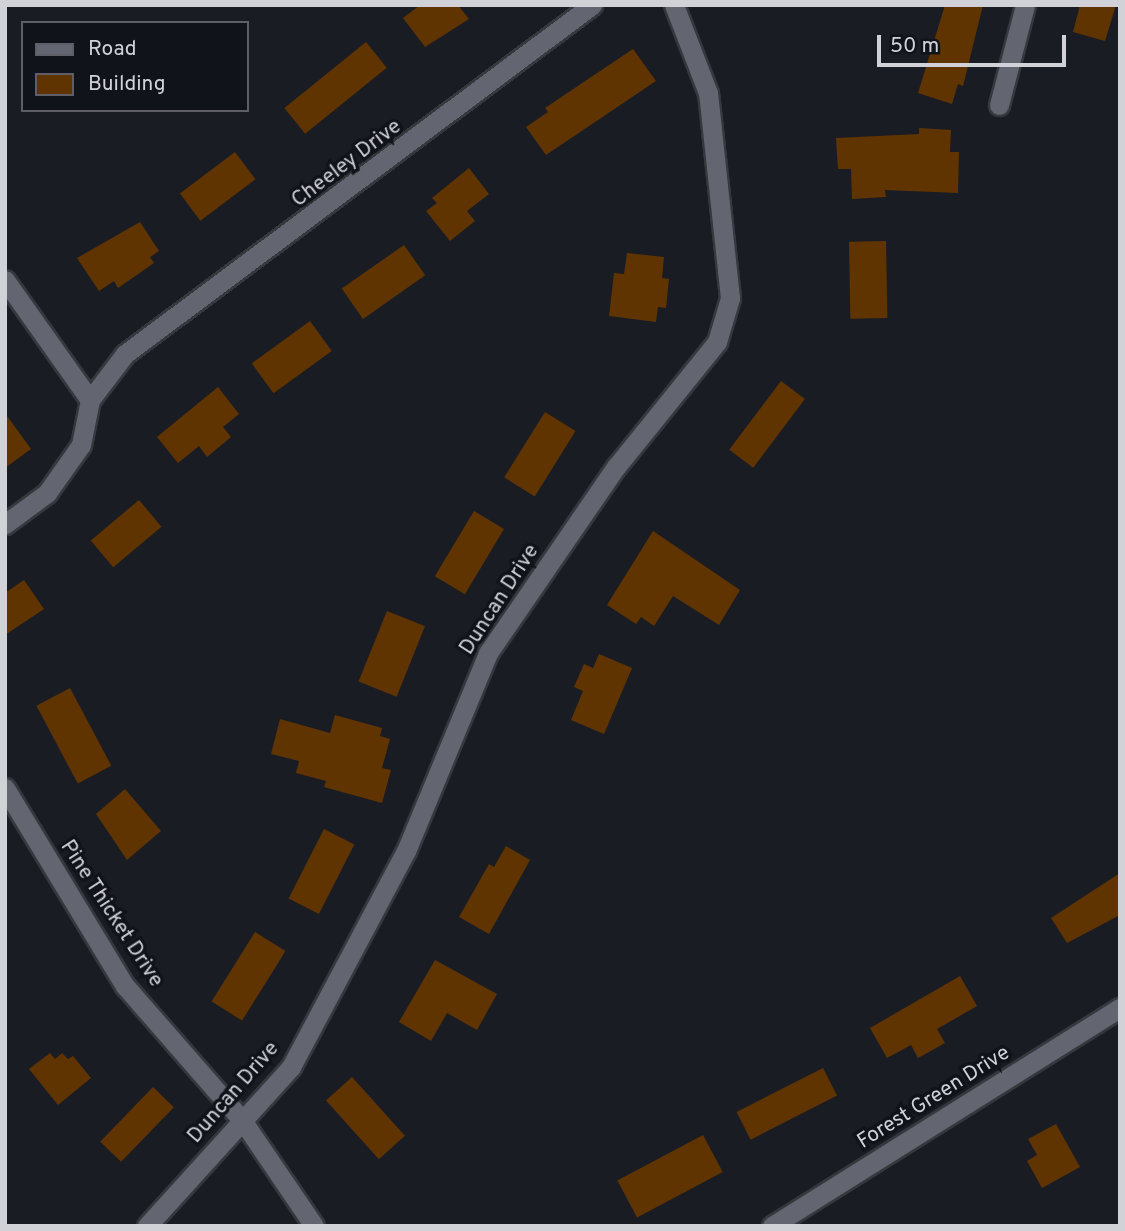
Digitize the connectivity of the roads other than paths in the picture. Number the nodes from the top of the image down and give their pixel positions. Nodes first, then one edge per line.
1 (592, 5) edge
2 (674, 5) edge
3 (1025, 5) edge
4 (999, 105) dead end
5 (5, 280) edge
6 (90, 400) junction
7 (5, 524) edge
8 (5, 788) edge
9 (1120, 1008) edge
10 (242, 1120) junction
11 (147, 1226) edge
12 (314, 1226) edge
13 (772, 1226) edge

1 - 6 street, Cheeley Drive
2 - 10 street, Duncan Drive
3 - 4 street
5 - 6 street
6 - 7 street
8 - 10 street, Pine Thicket Drive
9 - 13 street, Forest Green Drive
10 - 11 street, Duncan Drive
10 - 12 street, Pine Thicket Drive

